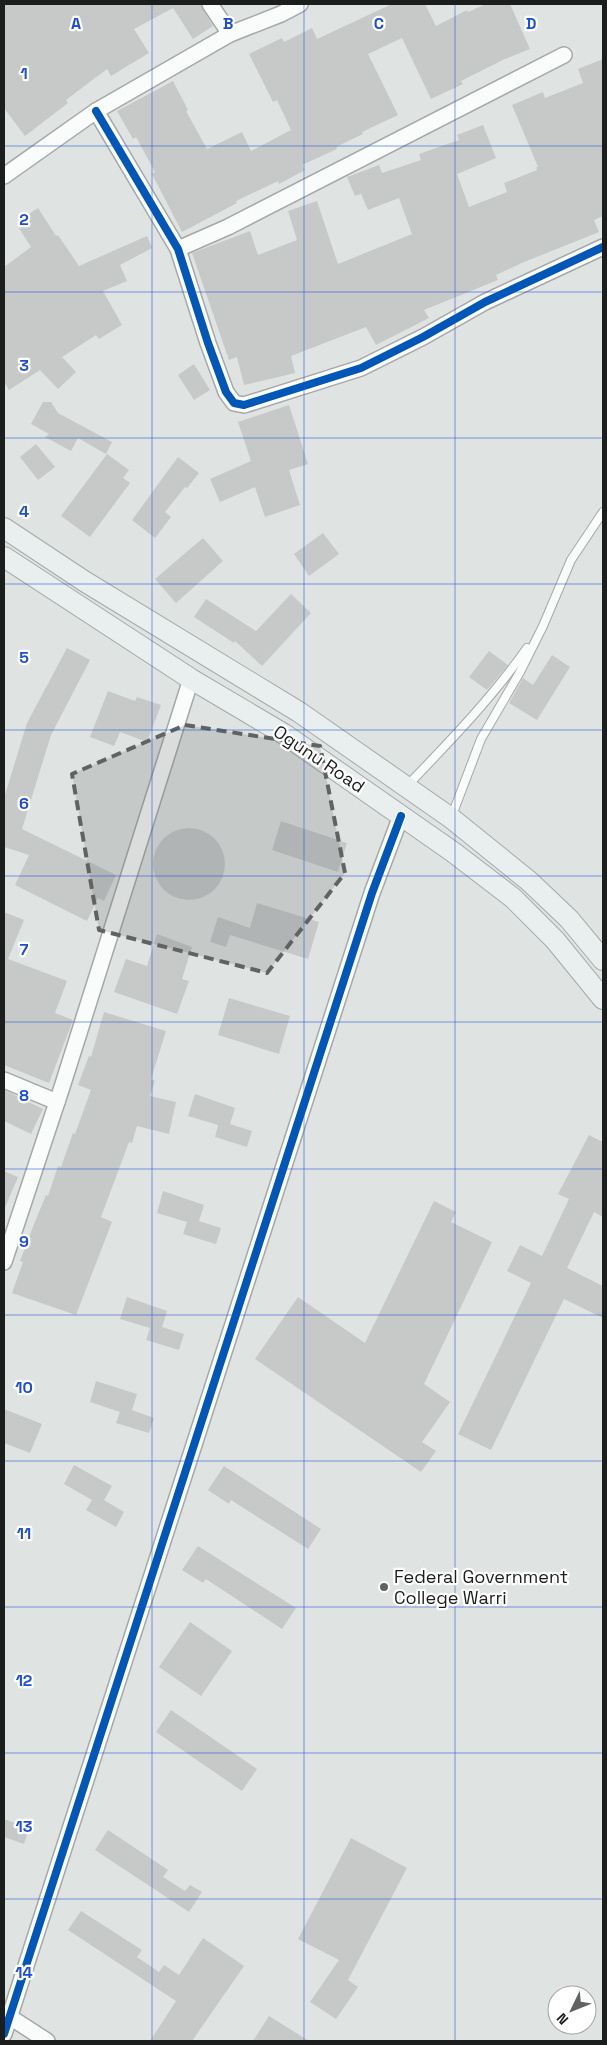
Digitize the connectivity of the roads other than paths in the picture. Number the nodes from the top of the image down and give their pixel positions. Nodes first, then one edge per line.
1 (210, 4) edge
2 (300, 4) edge
3 (230, 34) junction
4 (564, 56) dead end
5 (96, 111) junction
6 (4, 176) edge
7 (603, 247) edge
8 (178, 249) junction
9 (603, 512) edge
10 (4, 528) edge
11 (4, 557) edge
12 (543, 626) junction
13 (191, 679) junction
14 (406, 787) junction
15 (401, 816) junction
16 (451, 818) junction
17 (603, 960) edge
18 (603, 999) edge
19 (4, 1080) edge
20 (57, 1102) junction
21 (4, 1262) edge
22 (10, 2017) junction
23 (4, 2034) edge
24 (47, 2041) edge

1 - 3 street
2 - 3 street
3 - 5 street
4 - 8 street
5 - 6 street
5 - 8 street
7 - 8 street
9 - 12 lane
10 - 14 main road, Ogunu Road
11 - 13 main road, Ogunu Road
12 - 14 lane
12 - 16 lane
13 - 15 main road, Ogunu Road
13 - 20 street
14 - 16 main road, Ogunu Road
15 - 18 main road, Ogunu Road
15 - 22 street
16 - 17 main road, Ogunu Road
19 - 20 street
20 - 21 street
22 - 23 street
22 - 24 street

